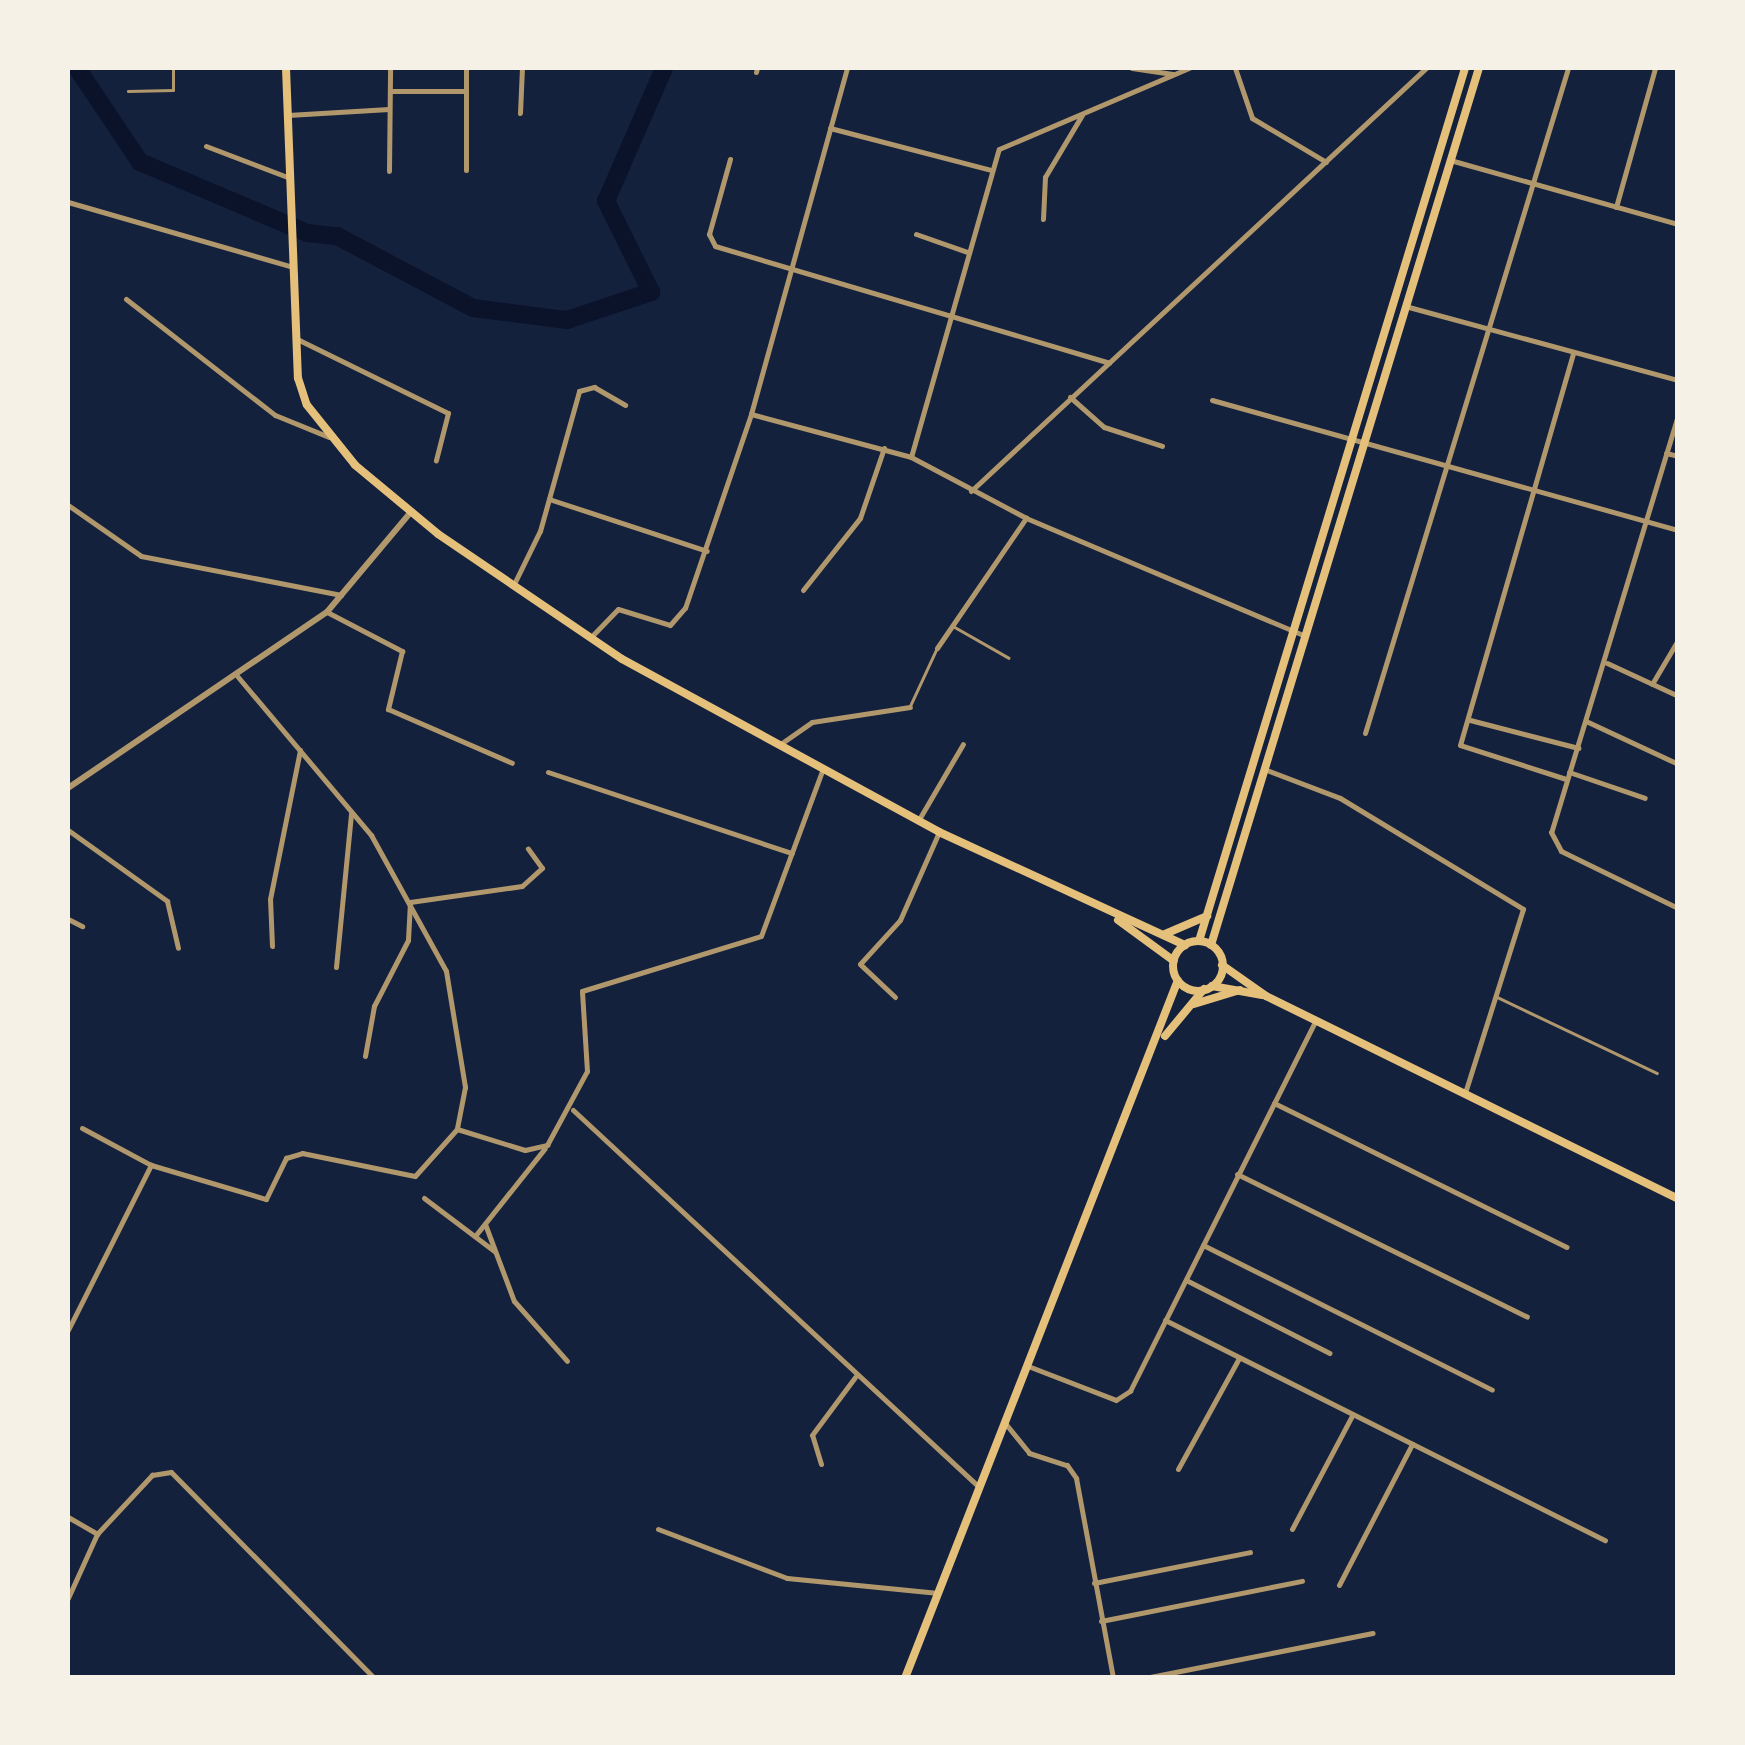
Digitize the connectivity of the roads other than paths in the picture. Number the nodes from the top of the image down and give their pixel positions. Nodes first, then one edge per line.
1 (172, 68) edge
2 (286, 68) edge
3 (390, 68) edge
4 (466, 68) edge
5 (522, 68) edge
6 (847, 68) edge
7 (1132, 68) edge
8 (1190, 68) edge
9 (1235, 68) edge
10 (1426, 68) edge
11 (1465, 68) edge
12 (1479, 68) edge
13 (1568, 68) edge
14 (1655, 68) edge
15 (1176, 74) junction
16 (128, 90) dead end
17 (390, 91) junction
18 (466, 91) junction
19 (390, 108) junction
20 (520, 113) dead end
21 (286, 115) junction
22 (1082, 115) junction
23 (830, 128) junction
24 (206, 146) dead end
25 (730, 159) dead end
26 (1450, 160) junction
27 (1326, 162) junction
28 (389, 170) dead end
29 (466, 170) dead end
30 (990, 170) junction
31 (288, 177) junction
32 (1535, 186) junction
33 (68, 202) edge
34 (1616, 207) junction
35 (1043, 220) dead end
36 (1678, 224) edge
37 (916, 234) dead end
38 (967, 252) junction
39 (290, 262) junction
40 (789, 272) junction
41 (126, 299) dead end
42 (1405, 306) junction
43 (949, 315) junction
44 (1493, 332) junction
45 (294, 338) junction
46 (1573, 354) junction
47 (1109, 363) junction
48 (1678, 380) edge
49 (1070, 397) junction
50 (1212, 400) dead end
51 (624, 405) dead end
52 (751, 414) junction
53 (1678, 416) edge
54 (329, 437) junction
55 (1351, 442) junction
56 (1362, 445) junction
57 (1162, 446) dead end
58 (884, 448) junction
59 (1666, 453) junction
60 (1678, 456) edge
61 (911, 458) junction
62 (436, 460) dead end
63 (1450, 469) junction
64 (1534, 491) junction
65 (971, 492) junction
66 (550, 499) junction
67 (68, 505) edge
68 (410, 512) junction
69 (1026, 518) junction
70 (1646, 521) junction
71 (1678, 530) edge
72 (707, 552) junction
73 (513, 586) junction
74 (803, 590) dead end
75 (344, 595) junction
76 (327, 612) junction
77 (952, 626) junction
78 (1295, 631) junction
79 (1306, 636) junction
80 (590, 638) junction
81 (1678, 640) edge
82 (937, 648) joint
83 (1009, 658) dead end
84 (1607, 663) junction
85 (238, 677) junction
86 (1652, 684) junction
87 (1678, 696) edge
88 (910, 707) joint
89 (1468, 720) junction
90 (1588, 722) junction
91 (1365, 733) dead end
92 (963, 744) dead end
93 (779, 746) junction
94 (1578, 748) junction
95 (300, 750) junction
96 (512, 762) dead end
97 (1678, 764) edge
98 (1264, 769) junction
99 (822, 771) junction
100 (548, 772) dead end
101 (1567, 775) junction
102 (68, 788) edge
103 (1645, 798) dead end
104 (351, 810) junction
105 (918, 822) junction
106 (68, 830) edge
107 (939, 832) junction
108 (528, 848) dead end
109 (792, 853) junction
110 (410, 902) junction
111 (1678, 908) edge
112 (1106, 912) junction
113 (1207, 916) junction
114 (68, 919) edge
115 (82, 926) dead end
116 (1163, 934) junction
117 (1199, 941) junction
118 (1184, 945) junction
119 (1211, 945) junction
120 (272, 946) dead end
121 (178, 948) dead end
122 (1174, 961) junction
123 (1222, 965) junction
124 (336, 967) dead end
125 (1178, 980) junction
126 (1208, 987) junction
127 (1240, 990) junction
128 (1266, 996) junction
129 (895, 997) dead end
130 (1496, 997) junction
131 (1186, 1008) junction
132 (1316, 1018) junction
133 (1160, 1043) junction
134 (365, 1056) dead end
135 (1657, 1072) dead end
136 (1465, 1094) junction
137 (1274, 1103) junction
138 (572, 1110) junction
139 (82, 1128) dead end
140 (457, 1129) junction
141 (546, 1145) junction
142 (151, 1165) junction
143 (1238, 1174) junction
144 (424, 1198) dead end
145 (1678, 1199) edge
146 (484, 1224) junction
147 (475, 1236) junction
148 (1202, 1245) junction
149 (1567, 1247) dead end
150 (495, 1252) junction
151 (1186, 1280) junction
152 (1526, 1317) dead end
153 (1166, 1320) junction
154 (68, 1330) edge
155 (1329, 1353) dead end
156 (1239, 1357) junction
157 (567, 1360) dead end
158 (1027, 1366) junction
159 (855, 1377) junction
160 (1492, 1390) dead end
161 (1353, 1414) junction
162 (1005, 1423) junction
163 (1412, 1444) junction
164 (821, 1464) dead end
165 (1178, 1469) dead end
166 (980, 1488) junction
167 (68, 1517) edge
168 (658, 1529) dead end
169 (1292, 1529) dead end
170 (97, 1534) junction
171 (1605, 1540) dead end
172 (1250, 1552) dead end
173 (1302, 1580) dead end
174 (1094, 1583) junction
175 (1339, 1585) dead end
176 (938, 1593) junction
177 (68, 1598) edge
178 (1101, 1621) junction
179 (1374, 1633) dead end
180 (374, 1678) edge
181 (906, 1678) edge
182 (1113, 1678) edge
183 (1145, 1678) edge

1 - 16 lane
2 - 21 main road
3 - 17 street
4 - 18 street
5 - 20 street
6 - 23 street
7 - 15 street
8 - 15 street
9 - 27 street
10 - 27 street
11 - 55 main road
12 - 26 main road
13 - 32 street
14 - 34 street
15 - 22 street
17 - 18 street
17 - 19 street
18 - 29 street
19 - 21 street
19 - 28 street
21 - 31 main road
22 - 30 street
22 - 35 street
23 - 30 street
23 - 40 street
24 - 31 street
25 - 40 street
26 - 32 street
26 - 42 main road
27 - 47 street
30 - 38 street
31 - 39 main road
32 - 34 street
32 - 44 street
33 - 39 street
34 - 36 street
37 - 38 street
38 - 43 street
39 - 45 main road
40 - 43 street
40 - 52 street
41 - 54 street
42 - 44 street
42 - 56 main road
43 - 47 street
43 - 61 street
44 - 46 street
44 - 63 street
45 - 54 main road
45 - 62 street
46 - 48 street
46 - 64 street
47 - 49 street
49 - 57 street
49 - 65 street
50 - 55 street
51 - 66 street
52 - 58 street
52 - 72 street
53 - 59 street
54 - 68 main road
55 - 56 street
55 - 78 main road
56 - 63 street
56 - 79 main road
58 - 61 street
58 - 74 street
59 - 60 street
59 - 70 street
61 - 65 street
63 - 64 street
63 - 91 street
64 - 70 street
64 - 89 street
65 - 69 street
66 - 72 street
66 - 73 street
67 - 75 street
68 - 73 main road
68 - 75 street
69 - 77 street
69 - 78 street
70 - 71 street
70 - 84 street
72 - 80 street
73 - 80 main road
75 - 76 street
76 - 85 street
76 - 96 street
77 - 82 street
77 - 83 lane
78 - 79 street
78 - 113 main road
79 - 98 main road
80 - 93 main road
81 - 86 street
82 - 88 lane
84 - 86 street
84 - 90 street
85 - 95 street
85 - 102 street
86 - 87 street
88 - 93 street
89 - 94 street
89 - 101 street
90 - 94 street
90 - 97 street
92 - 105 street
93 - 99 main road
94 - 101 street
95 - 104 street
95 - 120 street
98 - 119 main road
98 - 130 street
99 - 105 main road
99 - 109 street
100 - 109 street
101 - 103 street
101 - 111 street
104 - 110 street
104 - 124 street
105 - 107 main road
106 - 121 street
107 - 112 main road
107 - 129 street
108 - 110 street
109 - 138 street
110 - 134 street
110 - 140 street
112 - 116 main road
112 - 122 main road
113 - 116 main road
113 - 117 main road
114 - 115 street
116 - 118 main road
117 - 118 main road
117 - 119 main road
118 - 122 main road
119 - 123 main road
122 - 125 main road
123 - 126 main road
123 - 128 main road
125 - 126 main road
125 - 133 main road
126 - 127 main road
126 - 131 main road
127 - 128 main road
127 - 131 main road
128 - 132 main road
130 - 135 lane
130 - 136 street
131 - 133 main road
132 - 136 main road
132 - 137 street
133 - 158 main road
136 - 145 main road
137 - 143 street
137 - 149 street
138 - 141 street
138 - 159 street
139 - 142 street
140 - 141 street
140 - 142 street
141 - 146 street
142 - 154 street
143 - 148 street
143 - 152 street
144 - 147 street
146 - 147 street
146 - 150 street
147 - 150 street
148 - 151 street
148 - 160 street
150 - 157 street
151 - 153 street
151 - 155 street
153 - 156 street
153 - 158 street
156 - 161 street
156 - 165 street
158 - 162 main road
159 - 164 street
159 - 166 street
161 - 163 street
161 - 169 street
162 - 166 main road
162 - 174 street
163 - 171 street
163 - 175 street
166 - 176 main road
167 - 170 street
168 - 176 street
170 - 177 street
170 - 180 street
172 - 174 street
173 - 178 street
174 - 178 street
176 - 181 main road
178 - 182 street
179 - 183 street

